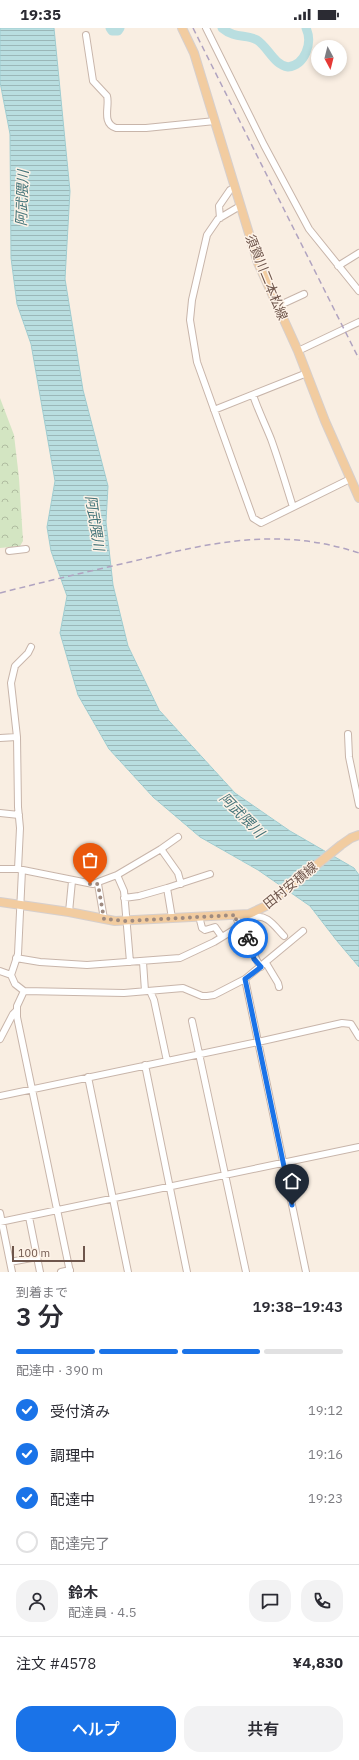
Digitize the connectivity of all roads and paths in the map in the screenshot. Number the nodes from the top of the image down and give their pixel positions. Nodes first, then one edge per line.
1 (182, 28) edge
2 (206, 28) edge
3 (86, 35) dead end
4 (214, 121) junction
5 (235, 188) junction
6 (240, 206) junction
7 (220, 218) junction
8 (359, 253) edge
9 (338, 266) junction
10 (359, 292) edge
11 (304, 294) dead end
12 (278, 306) junction
13 (359, 322) edge
14 (298, 351) junction
15 (307, 373) junction
16 (253, 395) junction
17 (214, 410) junction
18 (350, 479) junction
19 (359, 498) edge
20 (293, 507) junction
21 (26, 549) dead end
22 (9, 551) dead end
23 (31, 647) dead end
24 (348, 734) dead end
25 (0, 738) edge
26 (17, 738) junction
27 (359, 805) edge
28 (0, 813) edge
29 (19, 815) junction
30 (359, 835) edge
31 (178, 837) dead end
32 (161, 849) junction
33 (0, 869) edge
34 (20, 870) junction
35 (210, 874) dead end
36 (117, 875) junction
37 (72, 881) junction
38 (98, 884) junction
39 (181, 884) junction
40 (167, 888) junction
41 (124, 898) junction
42 (0, 902) edge
43 (21, 904) junction
44 (69, 912) junction
45 (236, 915) junction
46 (199, 916) junction
47 (172, 918) junction
48 (104, 919) junction
49 (126, 921) junction
50 (241, 926) junction
51 (303, 931) dead end
52 (284, 936) dead end
53 (222, 938) junction
54 (16, 958) junction
55 (130, 962) junction
56 (143, 962) junction
57 (263, 965) junction
58 (0, 971) edge
59 (10, 975) junction
60 (245, 979) junction
61 (278, 987) dead end
62 (24, 991) junction
63 (148, 991) junction
64 (16, 1011) junction
65 (192, 1021) dead end
66 (359, 1037) edge
67 (0, 1039) edge
68 (258, 1042) junction
69 (201, 1053) junction
70 (167, 1061) junction
71 (145, 1065) junction
72 (88, 1077) junction
73 (32, 1089) junction
74 (0, 1096) edge
75 (359, 1147) edge
76 (283, 1164) junction
77 (226, 1176) junction
78 (170, 1187) junction
79 (114, 1199) junction
80 (57, 1211) junction
81 (0, 1214) edge
82 (30, 1217) junction
83 (1, 1222) edge
84 (37, 1257) junction
85 (10, 1262) junction
86 (70, 1271) edge
87 (12, 1272) edge
88 (40, 1272) edge
89 (60, 1272) edge
90 (128, 1272) edge
91 (187, 1272) edge
92 (246, 1272) edge
93 (306, 1272) edge

1 - 4 main road, 須賀川二本松線
2 - 9 street
3 - 4 street
4 - 5 main road, 須賀川二本松線
5 - 6 main road, 須賀川二本松線
5 - 7 street
6 - 7 street
6 - 12 main road, 須賀川二本松線
7 - 17 street
8 - 9 street
9 - 10 street
11 - 12 street
12 - 14 main road, 須賀川二本松線
13 - 14 street
14 - 15 main road, 須賀川二本松線
15 - 16 street
15 - 18 main road, 須賀川二本松線
16 - 17 street
16 - 20 street
17 - 20 street
18 - 19 main road, 須賀川二本松線
18 - 20 street
21 - 22 street
23 - 26 street
24 - 27 street
25 - 26 street
26 - 29 street
28 - 29 street
29 - 34 street
30 - 45 main road, 田村安積線
31 - 32 street
32 - 36 street
32 - 39 street
33 - 34 street
34 - 37 street
34 - 43 street
35 - 39 street
36 - 38 street
36 - 41 street
37 - 38 street
37 - 44 street
38 - 48 street
39 - 40 street
40 - 41 street
40 - 47 street
41 - 49 street
42 - 43 main road, 田村安積線
43 - 44 main road, 田村安積線
43 - 54 street
44 - 48 main road, 田村安積線
45 - 46 main road, 田村安積線
45 - 50 street
46 - 47 main road, 田村安積線
46 - 53 street
47 - 49 main road, 田村安積線
48 - 49 main road, 田村安積線
49 - 55 street
50 - 52 street
50 - 53 street
50 - 57 street
51 - 57 street
53 - 56 street
54 - 55 street
54 - 59 street
55 - 56 street
56 - 63 street
57 - 60 street
57 - 61 street
58 - 59 street
59 - 62 street
60 - 63 street
60 - 68 street
62 - 63 street
62 - 64 street
63 - 70 street
64 - 67 street
64 - 73 street
65 - 69 street
66 - 68 street
68 - 69 street
68 - 76 street
69 - 70 street
69 - 77 street
70 - 71 street
71 - 72 street
71 - 78 street
72 - 73 street
72 - 79 street
73 - 74 street
73 - 80 street
75 - 76 street
76 - 77 street
76 - 93 street
77 - 78 street
77 - 92 street
78 - 79 street
78 - 91 street
79 - 80 street
79 - 90 street
80 - 82 street
80 - 86 street
81 - 83 street
82 - 83 street
82 - 84 street
83 - 85 street
84 - 85 street
84 - 88 street
85 - 87 street
86 - 89 street

